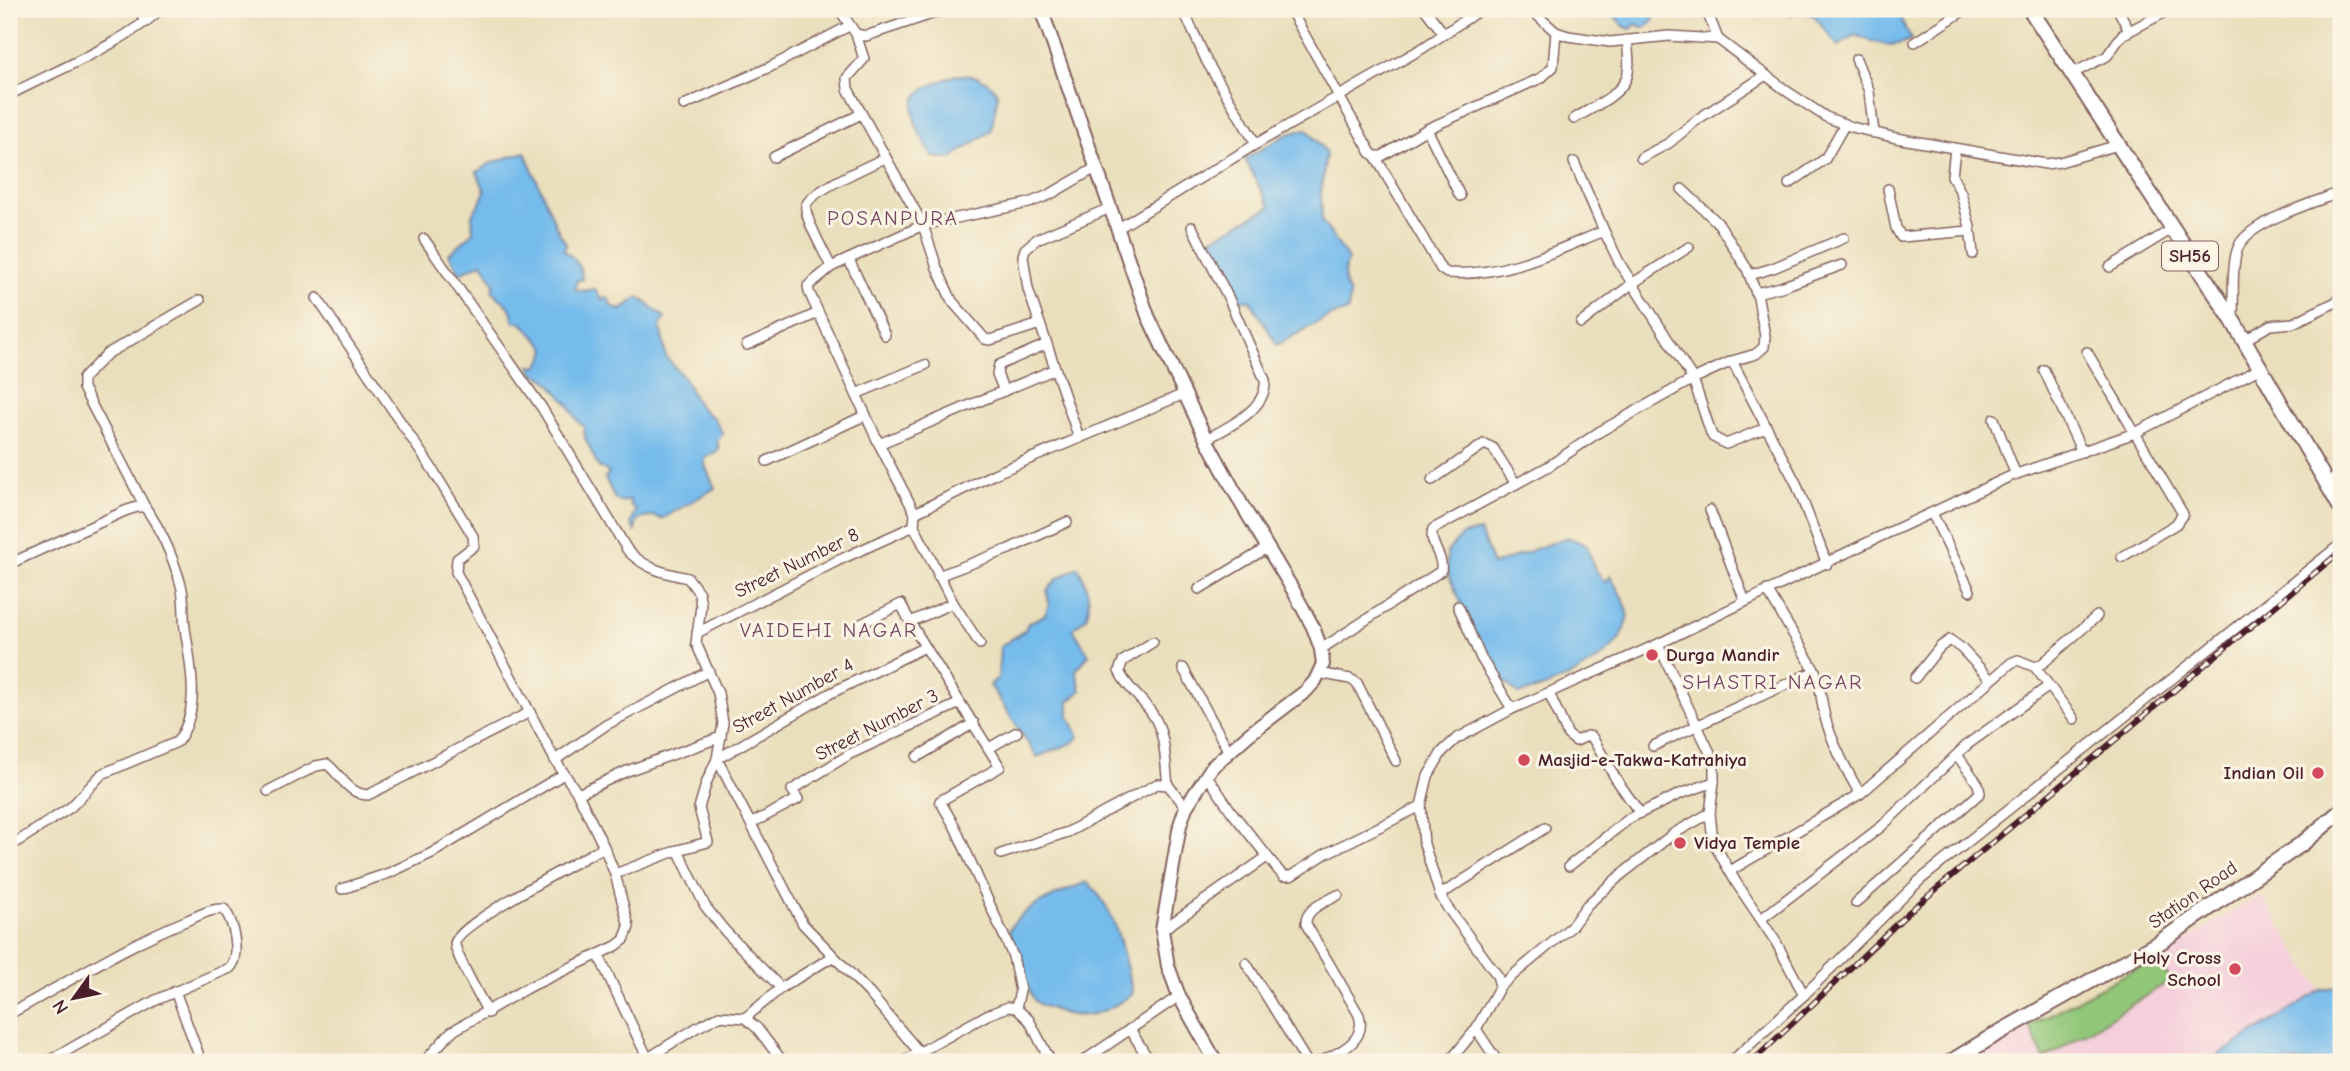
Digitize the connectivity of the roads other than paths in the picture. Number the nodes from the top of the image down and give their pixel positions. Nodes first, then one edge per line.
1 (138, 9) edge
2 (161, 9) edge
3 (839, 9) edge
4 (947, 9) edge
5 (1041, 9) edge
6 (1183, 9) edge
7 (1290, 9) edge
8 (1424, 9) edge
9 (1481, 9) edge
10 (1530, 9) edge
11 (1706, 9) edge
12 (1966, 9) edge
13 (2030, 9) edge
14 (2118, 9) edge
15 (2171, 9) edge
16 (146, 22) junction
17 (849, 26) junction
18 (2129, 31) junction
19 (1556, 32) junction
20 (856, 34) junction
21 (1444, 34) junction
22 (1718, 39) junction
23 (1627, 40) junction
24 (1915, 42) dead end
25 (1856, 59) dead end
26 (2073, 73) junction
27 (1766, 75) junction
28 (9, 95) edge
29 (1339, 96) junction
30 (684, 106) dead end
31 (860, 114) junction
32 (1574, 119) dead end
33 (1845, 124) junction
34 (1427, 129) junction
35 (1874, 132) junction
36 (1256, 144) junction
37 (2118, 145) junction
38 (1955, 149) junction
39 (1375, 156) junction
40 (774, 157) dead end
41 (885, 158) junction
42 (1641, 158) dead end
43 (1574, 162) dead end
44 (1097, 167) junction
45 (1788, 184) dead end
46 (1682, 189) dead end
47 (1888, 189) dead end
48 (2341, 192) edge
49 (1460, 196) dead end
50 (1110, 208) junction
51 (923, 225) junction
52 (1192, 227) dead end
53 (1118, 229) junction
54 (2172, 229) junction
55 (1970, 231) junction
56 (1605, 233) junction
57 (1844, 238) dead end
58 (424, 239) dead end
59 (1689, 247) dead end
60 (1973, 254) dead end
61 (849, 260) junction
62 (1842, 265) dead end
63 (831, 267) junction
64 (2110, 267) dead end
65 (1750, 275) junction
66 (1633, 283) junction
67 (1756, 293) junction
68 (317, 298) dead end
69 (200, 300) dead end
70 (2338, 301) dead end
71 (818, 313) junction
72 (2233, 321) junction
73 (1581, 323) dead end
74 (1040, 324) junction
75 (885, 335) dead end
76 (2245, 340) junction
77 (1047, 344) junction
78 (747, 345) dead end
79 (2087, 352) dead end
80 (1732, 361) junction
81 (925, 365) dead end
82 (2261, 368) junction
83 (1055, 369) junction
84 (2044, 370) dead end
85 (1693, 379) junction
86 (1004, 391) junction
87 (856, 394) junction
88 (1184, 394) junction
89 (866, 415) junction
90 (1994, 419) dead end
91 (1769, 430) junction
92 (2135, 433) junction
93 (1079, 438) junction
94 (1206, 439) junction
95 (879, 444) junction
96 (2082, 452) junction
97 (767, 461) dead end
98 (2341, 473) edge
99 (2016, 475) junction
100 (1432, 480) dead end
101 (1516, 484) junction
102 (2326, 485) junction
103 (145, 508) junction
104 (2341, 508) edge
105 (1710, 510) dead end
106 (915, 513) junction
107 (1932, 513) junction
108 (1068, 522) dead end
109 (914, 526) junction
110 (2341, 544) edge
111 (1267, 548) junction
112 (2122, 557) dead end
113 (9, 564) edge
114 (1827, 564) junction
115 (938, 576) junction
116 (1199, 589) dead end
117 (1767, 590) junction
118 (1970, 591) dead end
119 (1745, 601) junction
120 (953, 603) junction
121 (1458, 606) dead end
122 (2096, 617) dead end
123 (910, 622) junction
124 (861, 624) dead end
125 (697, 633) junction
126 (1153, 642) dead end
127 (980, 644) dead end
128 (1658, 645) junction
129 (925, 647) junction
130 (1321, 649) junction
131 (2035, 667) junction
132 (1183, 668) dead end
133 (709, 671) junction
134 (1815, 671) junction
135 (1319, 673) junction
136 (1915, 678) dead end
137 (1991, 680) junction
138 (2049, 686) junction
139 (1549, 693) junction
140 (960, 703) junction
141 (1512, 709) junction
142 (530, 712) junction
143 (2074, 719) dead end
144 (974, 723) junction
145 (1696, 725) junction
146 (1017, 732) dead end
147 (721, 737) junction
148 (1653, 746) dead end
149 (989, 748) junction
150 (1229, 752) junction
151 (1957, 755) junction
152 (917, 757) dead end
153 (717, 759) junction
154 (555, 760) junction
155 (1396, 761) dead end
156 (564, 774) junction
157 (1206, 774) junction
158 (1714, 782) junction
159 (1168, 785) junction
160 (268, 791) dead end
161 (578, 794) junction
162 (1860, 794) junction
163 (1421, 806) junction
164 (1185, 807) junction
165 (2341, 811) edge
166 (1639, 812) junction
167 (1710, 813) junction
168 (752, 823) junction
169 (1545, 828) dead end
170 (9, 847) edge
171 (604, 847) junction
172 (678, 850) junction
173 (1001, 853) dead end
174 (1267, 857) junction
175 (1569, 866) dead end
176 (1730, 871) junction
177 (615, 874) junction
178 (342, 889) dead end
179 (1338, 895) dead end
180 (1440, 895) junction
181 (1856, 903) dead end
182 (1761, 919) junction
183 (1162, 930) junction
184 (599, 956) junction
185 (832, 957) junction
186 (1246, 963) dead end
187 (1500, 986) junction
188 (781, 989) junction
189 (175, 991) junction
190 (1804, 995) junction
191 (1179, 996) junction
192 (1016, 1008) junction
193 (488, 1013) junction
194 (9, 1014) edge
195 (746, 1018) junction
196 (1130, 1029) junction
197 (1476, 1029) junction
198 (920, 1053) junction
199 (649, 1060) edge
200 (47, 1062) edge
201 (198, 1062) edge
202 (424, 1062) edge
203 (783, 1062) edge
204 (902, 1062) edge
205 (1051, 1062) edge
206 (1084, 1062) edge
207 (1150, 1062) edge
208 (1216, 1062) edge
209 (1307, 1062) edge
210 (1320, 1062) edge
211 (1449, 1062) edge
212 (1498, 1062) edge
213 (1731, 1062) edge
214 (1951, 1062) edge

1 - 16 street
2 - 16 street
3 - 17 street
4 - 20 street
5 - 44 main road
6 - 36 street
7 - 29 street
8 - 21 street
9 - 21 street
10 - 19 street
11 - 22 street
12 - 24 street
13 - 26 main road, SH56
14 - 18 street
15 - 18 street
16 - 28 street
17 - 20 street
17 - 30 street
18 - 26 street
19 - 23 street
19 - 34 street
20 - 31 street
21 - 29 street
22 - 23 street
22 - 27 street
23 - 32 street
25 - 35 street
26 - 37 main road, SH56
27 - 33 street
27 - 42 street
29 - 36 street
29 - 39 street
31 - 40 street
31 - 41 street
33 - 35 street
33 - 45 street
34 - 39 street
34 - 49 street
35 - 38 street
36 - 53 street
37 - 38 street
37 - 54 main road, SH56
38 - 55 street
39 - 56 street
41 - 51 street
41 - 63 street
43 - 56 street
44 - 50 main road
44 - 51 street
46 - 65 street
47 - 55 street
48 - 72 street
50 - 53 main road
50 - 74 street
51 - 61 street
51 - 74 street
52 - 94 street
53 - 88 main road
54 - 64 street
54 - 72 main road, SH56
55 - 60 street
56 - 66 street
57 - 65 street
58 - 125 street
59 - 66 street
61 - 63 street
61 - 75 street
62 - 67 street
63 - 71 street
65 - 67 street
66 - 73 street
66 - 85 street
67 - 80 street
68 - 142 street
69 - 103 street
70 - 76 street
71 - 78 street
71 - 87 street
72 - 76 main road, SH56
74 - 77 street
76 - 82 main road, SH56
77 - 83 street
77 - 86 street
79 - 92 street
80 - 85 street
80 - 91 street
81 - 87 street
82 - 92 street
82 - 102 main road, SH56
83 - 86 street
83 - 93 street
84 - 96 street
85 - 91 street
85 - 101 street
86 - 95 street
87 - 89 street
88 - 93 street
88 - 94 main road
89 - 95 street
89 - 97 street
90 - 99 street
91 - 114 street
92 - 96 street
92 - 112 street
93 - 106 street
94 - 111 main road
95 - 106 street
96 - 99 street
98 - 102 street
99 - 107 street
100 - 101 street
101 - 130 street
102 - 104 main road, SH56
103 - 113 street
103 - 170 street
105 - 119 street
106 - 109 street
107 - 114 street
107 - 118 street
108 - 115 street
109 - 115 street
109 - 125 street, Street Number 8
110 - 190 street
111 - 116 street
111 - 130 main road
114 - 117 street
115 - 120 street
117 - 119 street
117 - 134 street
119 - 128 street
120 - 123 street
120 - 127 street
121 - 141 street
122 - 131 street
123 - 124 street
123 - 129 street
125 - 133 street
126 - 159 street
128 - 139 street
128 - 145 street
129 - 140 street
129 - 153 street, Street Number 4
130 - 135 main road
131 - 137 street
131 - 138 street
132 - 150 street
133 - 147 street
133 - 154 street
134 - 145 street
134 - 162 street
135 - 150 main road
135 - 155 street
136 - 137 street
137 - 162 street
138 - 143 street
138 - 151 street
139 - 141 street
139 - 166 street
140 - 144 street
140 - 168 street, Street Number 3
141 - 163 street
142 - 154 street
142 - 160 street
144 - 149 street
144 - 152 street
145 - 148 street
145 - 158 street
146 - 149 street
147 - 153 street
147 - 161 street
149 - 192 street
150 - 157 main road
151 - 181 street
151 - 182 street
153 - 168 street
153 - 172 street
154 - 156 street
156 - 161 street
156 - 178 street
157 - 164 main road
157 - 174 street
158 - 166 street
158 - 167 street
159 - 164 street
159 - 173 street
161 - 171 street
162 - 176 street
163 - 174 street
163 - 180 street
164 - 183 main road
165 - 214 main road, Station Road
166 - 175 street
167 - 176 street
167 - 187 street
168 - 185 street
169 - 180 street
171 - 177 street
171 - 193 street
172 - 177 street
172 - 188 street
174 - 183 street
176 - 182 street
177 - 184 street
179 - 210 street
180 - 187 street
182 - 190 street
183 - 191 main road
184 - 193 street
184 - 199 street
185 - 188 street
185 - 198 street
186 - 209 street
187 - 197 street
188 - 195 street
189 - 194 street
189 - 200 street
189 - 201 street
190 - 213 street
191 - 196 street
191 - 208 main road
192 - 198 street
192 - 205 street
193 - 202 street
195 - 199 street
195 - 203 street
196 - 206 street
196 - 207 street
197 - 211 street
197 - 212 street
198 - 204 street

